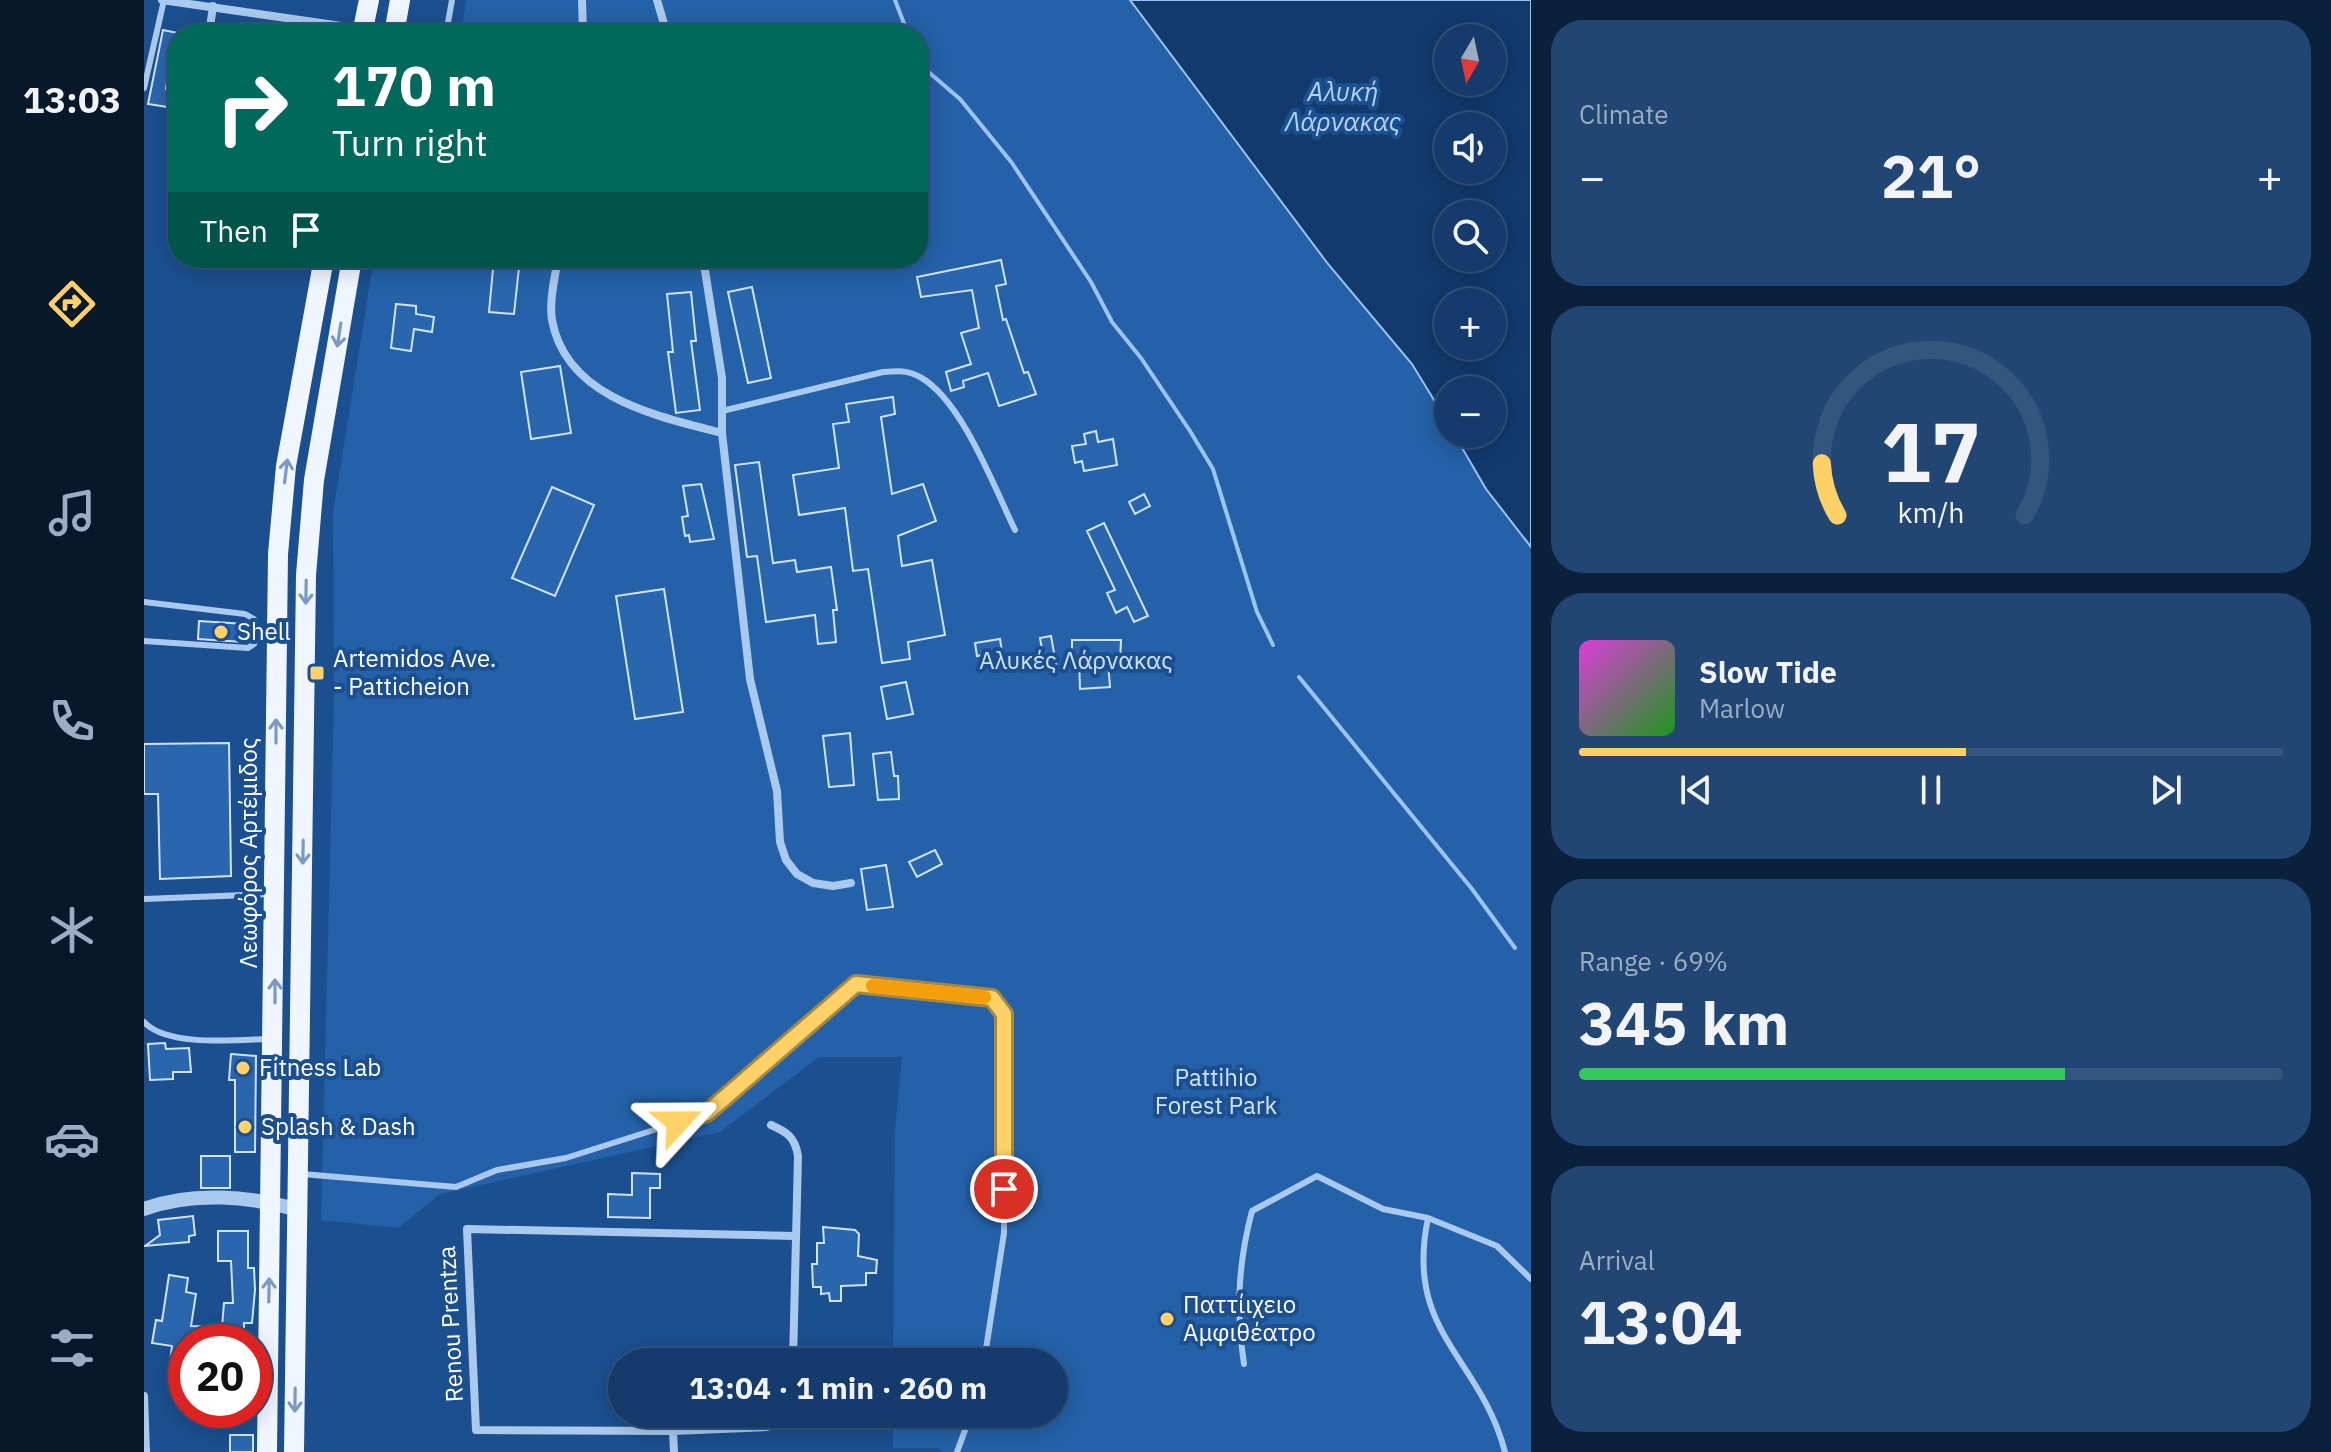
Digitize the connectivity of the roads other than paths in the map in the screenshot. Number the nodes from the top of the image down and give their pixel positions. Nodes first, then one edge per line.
1 (163, 0) edge
2 (369, 0) edge
3 (400, 0) edge
4 (452, 0) edge
5 (582, 0) edge
6 (657, 0) edge
7 (213, 6) junction
8 (210, 24) edge
9 (316, 24) edge
10 (364, 24) edge
11 (396, 24) edge
12 (448, 24) edge
13 (583, 24) edge
14 (664, 24) edge
15 (144, 88) edge
16 (322, 268) edge
17 (350, 268) edge
18 (557, 268) edge
19 (705, 268) edge
20 (722, 411) junction
21 (722, 433) junction
22 (1015, 530) dead end
23 (144, 602) edge
24 (144, 641) edge
25 (851, 883) dead end
26 (275, 893) junction
27 (144, 899) edge
28 (144, 1022) edge
29 (274, 1039) junction
30 (771, 1125) dead end
31 (299, 1174) junction
32 (271, 1202) junction
33 (144, 1210) edge
34 (299, 1210) junction
35 (1428, 1218) junction
36 (796, 1236) junction
37 (1531, 1279) edge
38 (793, 1348) edge
39 (986, 1348) edge
40 (1244, 1364) dead end
41 (144, 1396) edge
42 (744, 1428) edge
43 (966, 1428) edge
44 (673, 1431) junction
45 (146, 1452) edge
46 (267, 1452) edge
47 (294, 1452) edge
48 (674, 1452) edge
49 (957, 1452) edge
50 (1505, 1452) edge

1 - 7 street
1 - 15 lane
2 - 10 main road
3 - 11 main road
4 - 12 lane
5 - 13 street
6 - 14 street
7 - 8 street
7 - 9 street
26 -> 16 main road, Λεωφόρος Αρτέμιδος
17 -> 31 main road
18 - 21 street
19 - 20 street
20 - 21 street
20 - 22 lane
21 - 25 street
23 - 24 lane
26 - 27 lane
29 -> 26 main road, Λεωφόρος Αρτέμιδος
28 - 29 lane
29 - 32 main road, Λεωφόρος Αρτέμιδος
30 - 36 street
31 - 34 main road
31 - 39 lane
32 - 33 street
32 - 34 street
46 -> 32 main road, Λεωφόρος Αρτέμιδος
34 -> 47 main road
35 - 37 lane
35 - 40 lane
35 - 50 lane
36 - 38 street
36 - 44 street, Renou Prentza
41 - 45 street
42 - 44 street, Renou Prentza
43 - 49 lane
44 - 48 street

